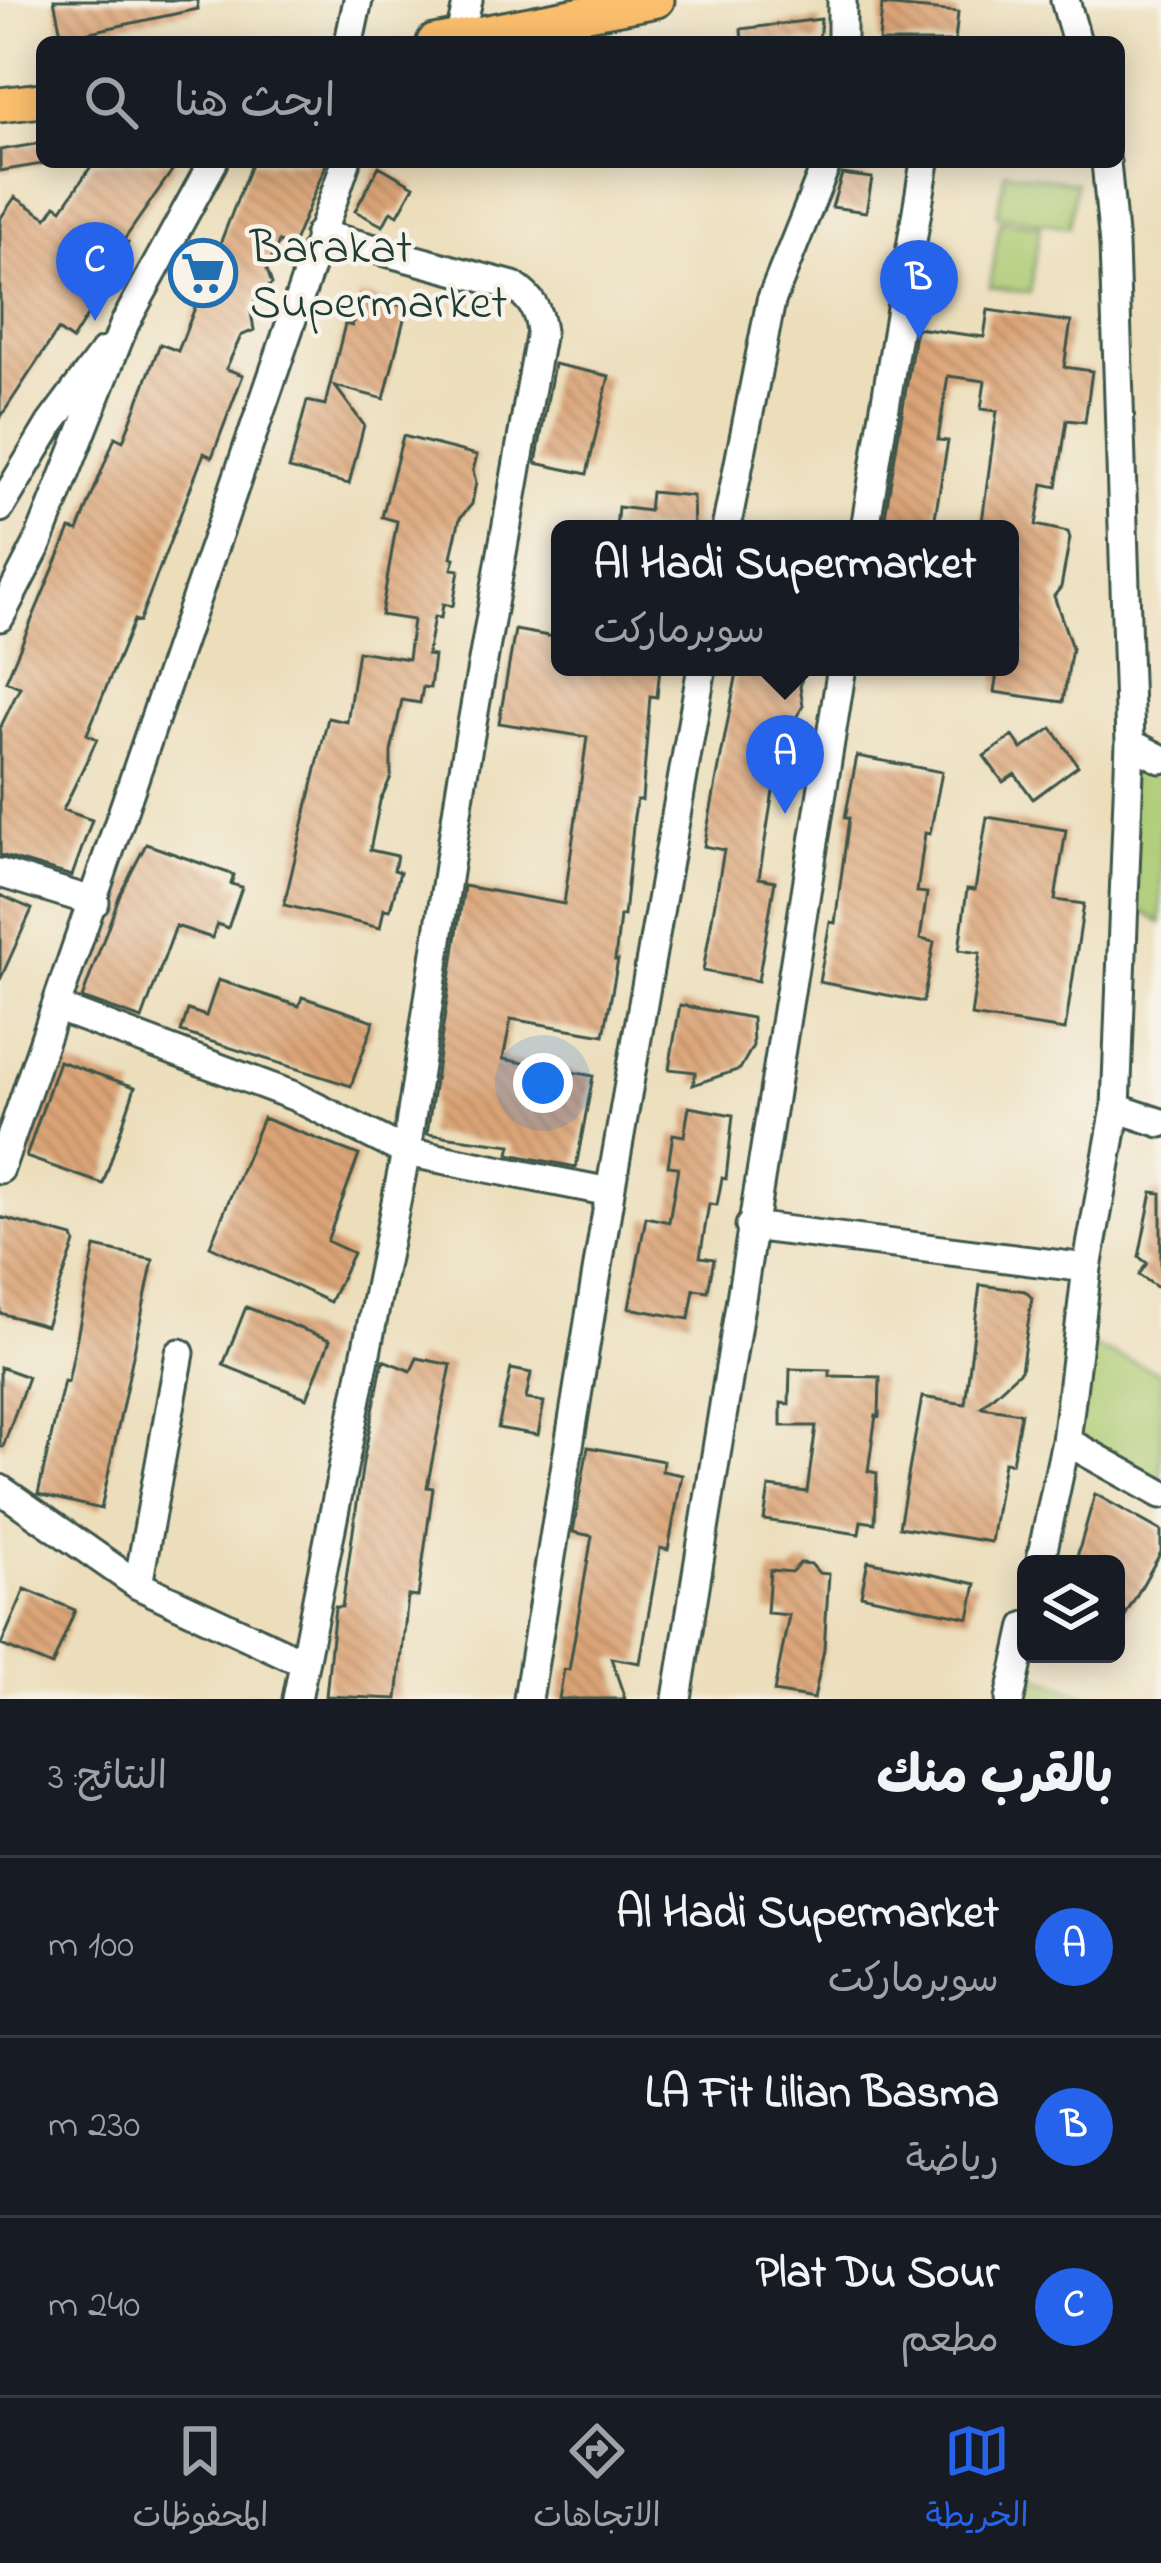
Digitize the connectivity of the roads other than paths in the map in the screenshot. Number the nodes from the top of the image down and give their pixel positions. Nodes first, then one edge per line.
1 (358, 0) edge
2 (469, 0) edge
3 (657, 0) edge
4 (842, 0) edge
5 (1065, 0) edge
6 (350, 36) edge
7 (449, 36) edge
8 (463, 36) edge
9 (842, 36) edge
10 (1075, 36) edge
11 (36, 101) edge
12 (0, 105) edge
13 (210, 168) edge
14 (344, 168) edge
15 (825, 168) edge
16 (924, 168) edge
17 (1107, 168) edge
18 (319, 234) junction
19 (125, 323) junction
20 (0, 508) edge
21 (728, 520) edge
22 (866, 520) edge
23 (0, 617) edge
24 (700, 676) edge
25 (841, 676) edge
26 (1130, 743) junction
27 (1161, 758) edge
28 (0, 873) edge
29 (95, 902) junction
30 (56, 1006) junction
31 (1116, 1108) junction
32 (1161, 1123) edge
33 (406, 1152) junction
34 (0, 1169) edge
35 (610, 1192) junction
36 (750, 1226) junction
37 (1087, 1268) junction
38 (180, 1353) dead end
39 (1066, 1441) junction
40 (0, 1489) edge
41 (1161, 1494) edge
42 (1042, 1555) edge
43 (138, 1585) junction
44 (303, 1662) junction
45 (1018, 1663) edge
46 (297, 1699) edge
47 (528, 1699) edge
48 (677, 1699) edge
49 (1010, 1699) edge

1 - 6 street
2 - 7 street
3 - 8 main road
4 - 9 street
5 - 10 street
11 - 12 main road
13 - 19 street
14 - 18 street
15 - 21 street
16 - 22 street
17 - 26 street
18 - 29 street
18 - 33 street
19 - 20 street
19 - 23 street
24 - 35 street
25 - 36 street
26 - 27 street
26 - 31 street
28 - 29 street
29 - 30 street
30 - 33 street
30 - 34 street
31 - 32 street
31 - 37 street
33 - 35 street
33 - 44 street
35 - 47 street
36 - 37 street
36 - 48 street
37 - 39 street
38 - 43 street
39 - 41 street
39 - 42 street
40 - 43 street
43 - 44 street
44 - 46 street
45 - 49 street

